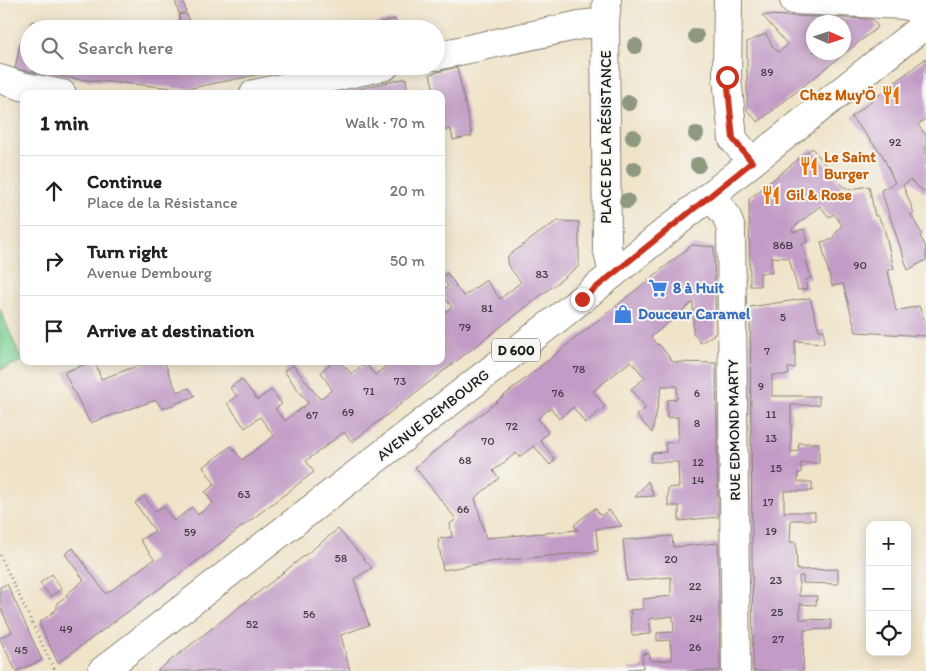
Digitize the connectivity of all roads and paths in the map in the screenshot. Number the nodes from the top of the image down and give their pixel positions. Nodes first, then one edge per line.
1 (728, 0) edge
2 (794, 0) edge
3 (606, 11) edge
4 (926, 13) edge
5 (926, 24) edge
6 (445, 54) edge
7 (344, 75) edge
8 (0, 79) edge
9 (42, 90) edge
10 (273, 90) edge
11 (752, 162) junction
12 (710, 196) junction
13 (613, 274) junction
14 (0, 555) edge
15 (56, 671) edge
16 (102, 671) edge
17 (736, 671) edge

1 - 11 street
2 - 4 street
3 - 6 street
3 - 13 street, PLACE DE LA RÉSISTANCE
5 - 11 street, AVENUE DEMBOURG / D 600
7 - 10 street
8 - 9 street
11 - 12 street, AVENUE DEMBOURG / D 600
12 - 13 street, AVENUE DEMBOURG / D 600
12 - 17 street, RUE EDMOND MARTY
13 - 16 street, AVENUE DEMBOURG / D 600
14 - 15 path

